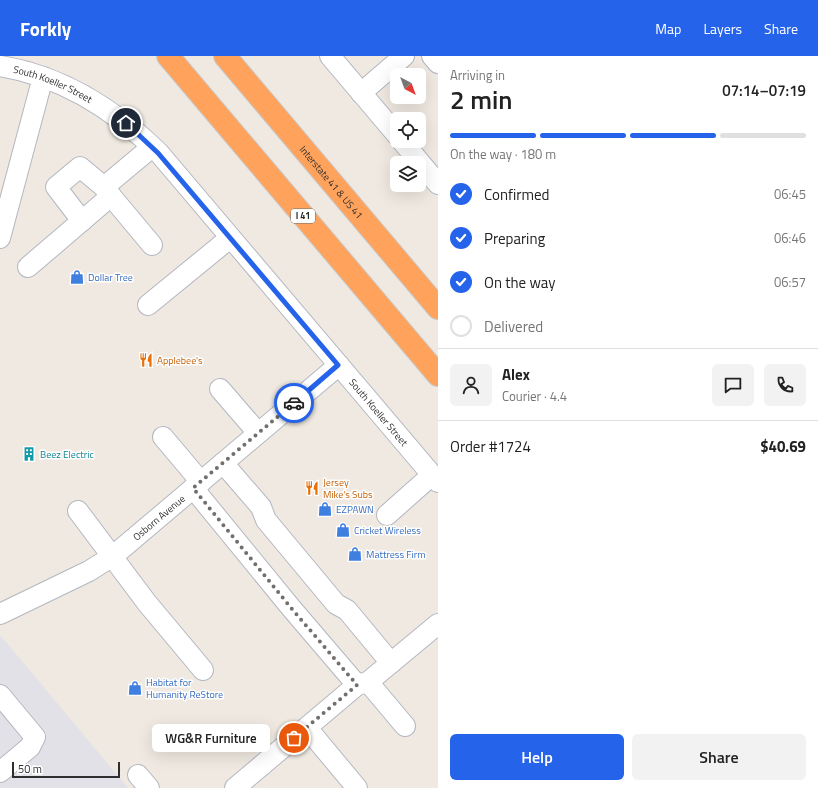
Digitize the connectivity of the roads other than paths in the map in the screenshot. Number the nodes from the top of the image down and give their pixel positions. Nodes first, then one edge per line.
1 (168, 56) edge
2 (225, 56) edge
3 (330, 56) edge
4 (404, 56) edge
5 (432, 56) edge
6 (438, 63) edge
7 (0, 66) edge
8 (43, 77) junction
9 (361, 93) junction
10 (390, 127) edge
11 (152, 146) junction
12 (408, 148) edge
13 (438, 184) edge
14 (108, 191) junction
15 (82, 221) junction
16 (0, 238) edge
17 (230, 238) junction
18 (152, 244) dead end
19 (28, 267) dead end
20 (148, 305) dead end
21 (438, 308) edge
22 (338, 365) junction
23 (438, 375) edge
24 (220, 389) dead end
25 (258, 433) junction
26 (163, 437) dead end
27 (223, 463) junction
28 (435, 479) edge
29 (197, 485) junction
30 (78, 510) dead end
31 (387, 515) dead end
32 (112, 556) junction
33 (0, 614) edge
34 (438, 624) edge
35 (391, 663) junction
36 (203, 670) dead end
37 (363, 683) junction
38 (0, 695) edge
39 (405, 726) dead end
40 (307, 728) junction
41 (3, 764) edge
42 (235, 788) edge
43 (357, 788) edge

1 - 23 highway, I 41
2 - 21 highway, Interstate 41 & US 41
3 - 9 street
4 - 9 street
5 - 6 street
7 - 8 street, South Koeller Street
8 - 11 street, South Koeller Street
8 - 16 street
9 - 10 street
11 - 14 street
11 - 17 street, South Koeller Street
12 - 13 street
14 - 15 street
14 - 15 street
14 - 18 street
15 - 19 street
17 - 20 street
17 - 22 street, South Koeller Street
22 - 25 street, Osborn Avenue
22 - 28 street, South Koeller Street
24 - 25 street
25 - 27 street, Osborn Avenue
26 - 29 street
27 - 29 street, Osborn Avenue
27 - 35 street
28 - 31 street
29 - 32 street, Osborn Avenue
29 - 37 street
30 - 32 street
32 - 33 street, Osborn Avenue
32 - 36 street
34 - 35 street
35 - 37 street
37 - 39 street
37 - 40 street
38 - 41 street
40 - 42 street
40 - 43 street

